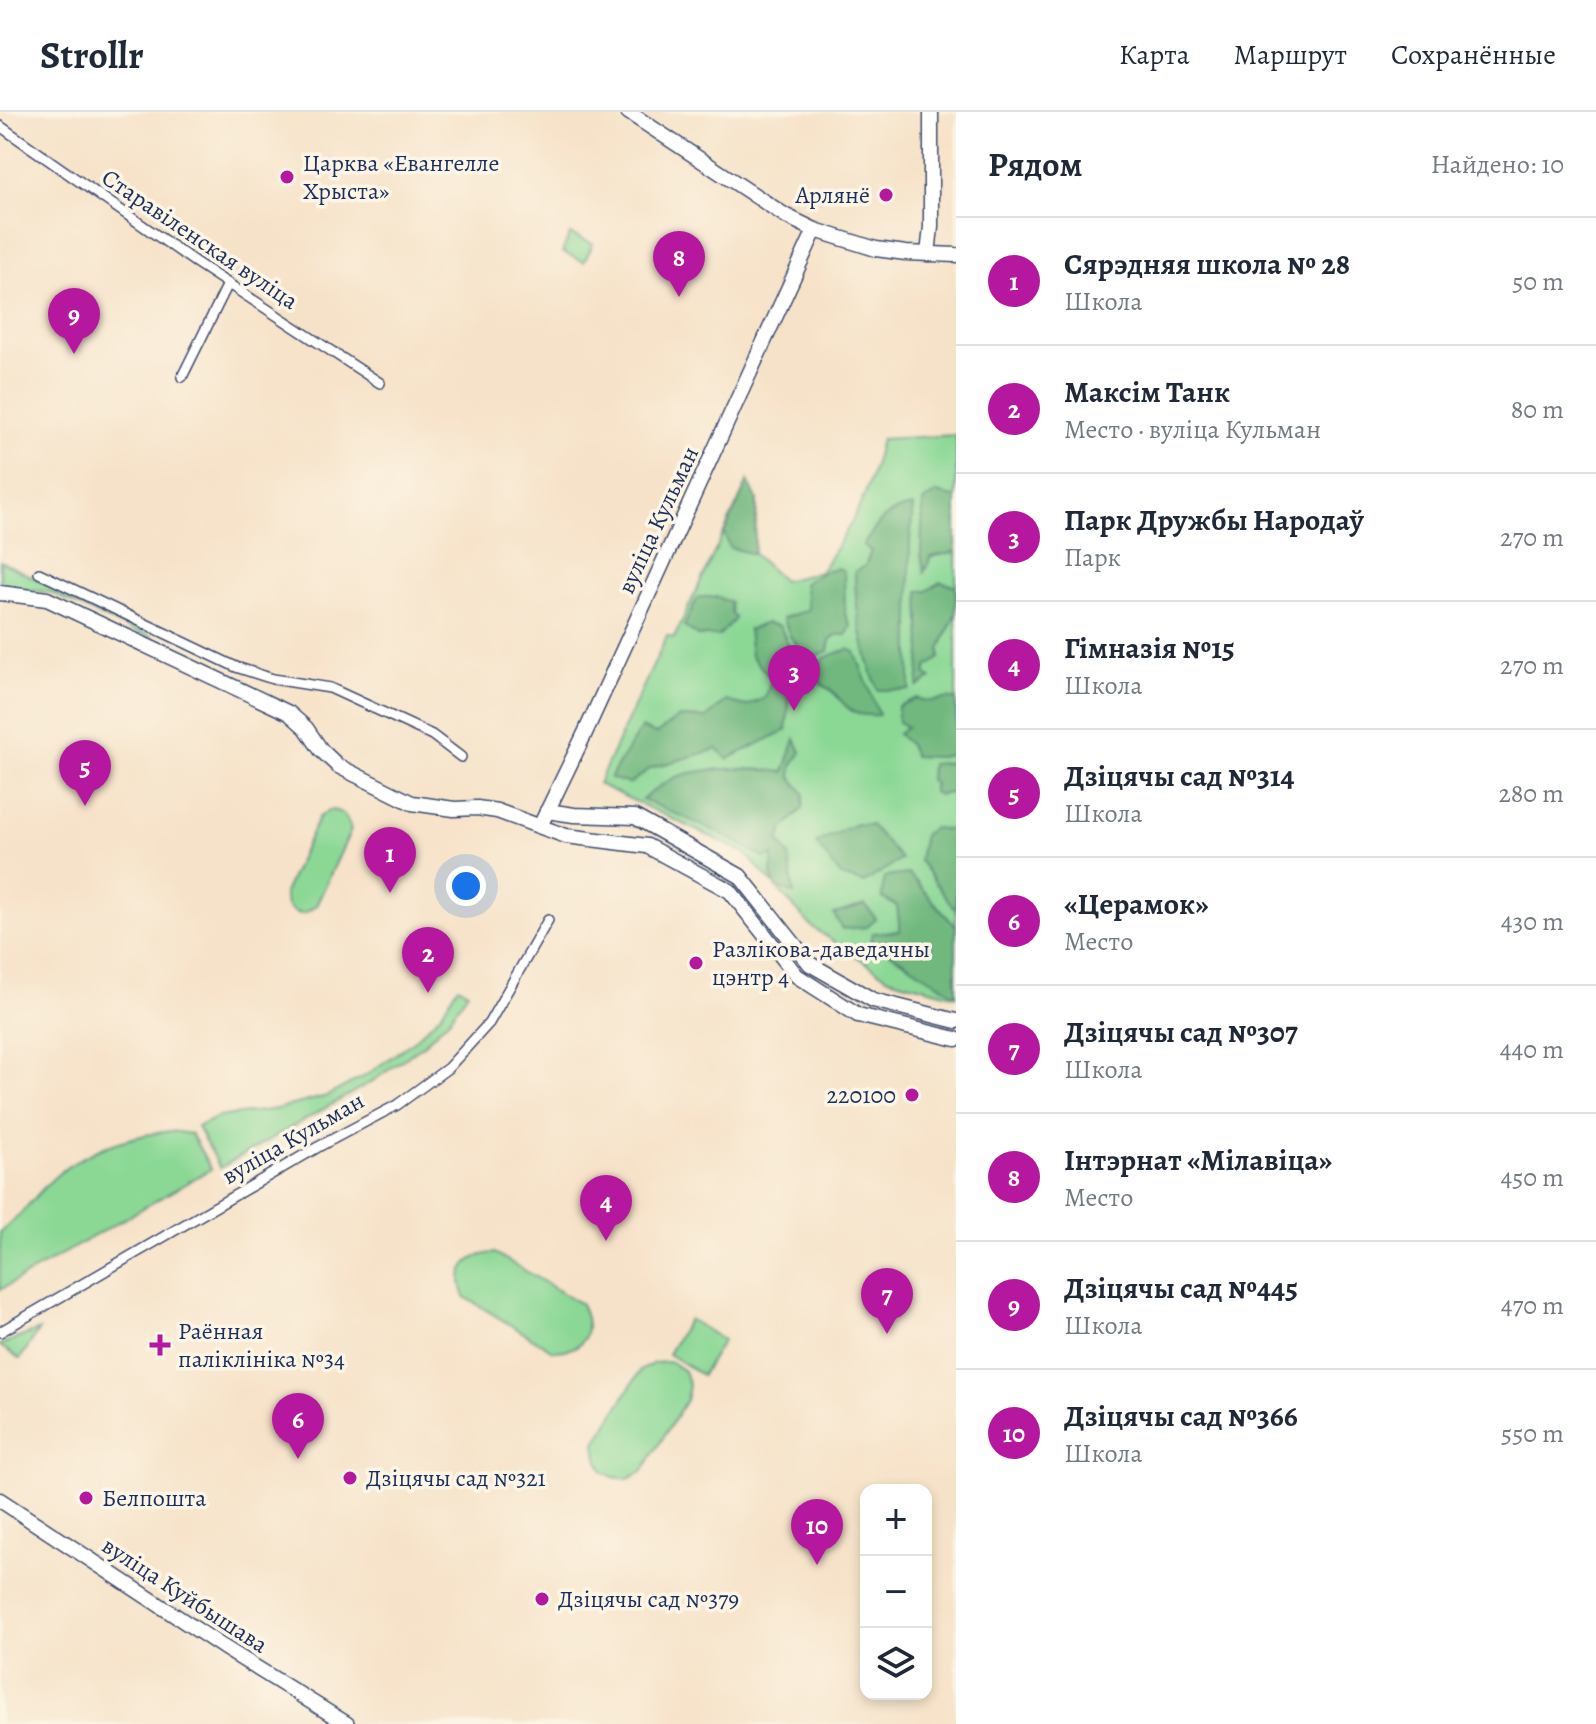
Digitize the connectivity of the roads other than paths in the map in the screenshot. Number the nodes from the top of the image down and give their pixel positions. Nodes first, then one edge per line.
1 (628, 112) edge
2 (931, 112) edge
3 (0, 126) edge
4 (815, 230) junction
5 (928, 254) junction
6 (956, 255) edge
7 (228, 284) junction
8 (182, 377) dead end
9 (380, 383) dead end
10 (39, 573) dead end
11 (0, 593) edge
12 (461, 757) dead end
13 (547, 811) junction
14 (539, 827) junction
15 (548, 920) dead end
16 (956, 1021) edge
17 (956, 1039) edge
18 (0, 1332) edge
19 (0, 1500) edge
20 (347, 1724) edge

1 - 4 main road
2 - 5 main road
3 - 7 street, Старавіленская вуліца
4 - 5 main road
4 - 13 main road, вуліца Кульман
5 - 6 main road
7 - 8 street
7 - 9 street, Старавіленская вуліца
10 - 12 street
11 - 14 main road
13 - 14 main road, вуліца Кульман
13 - 16 main road
14 - 17 main road
15 - 18 street, вуліца Кульман
19 - 20 main road, вуліца Куйбышава

